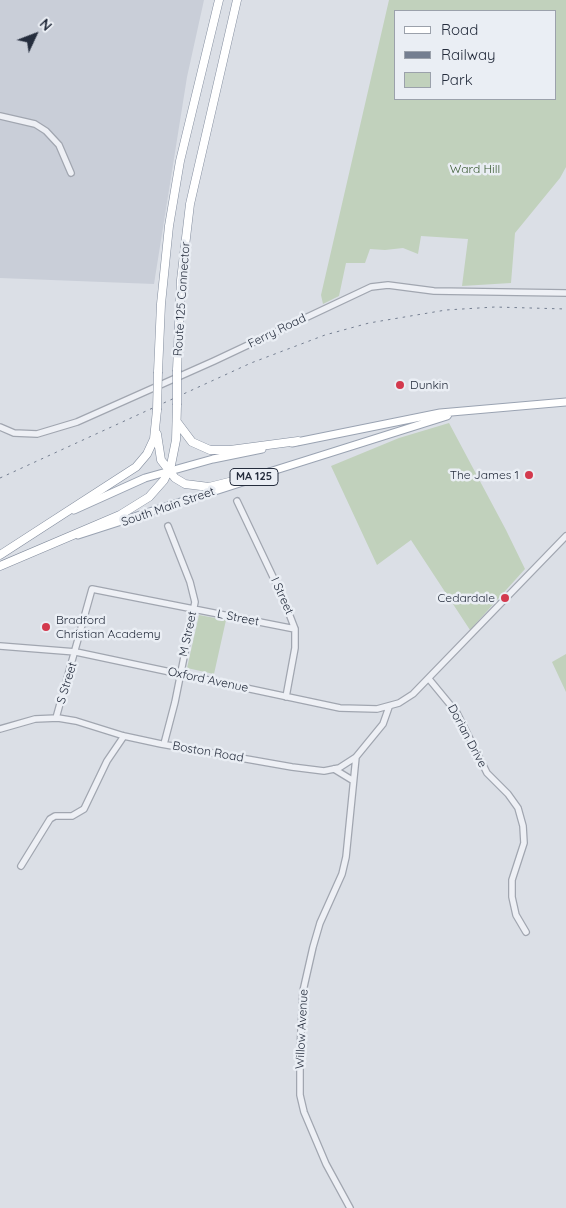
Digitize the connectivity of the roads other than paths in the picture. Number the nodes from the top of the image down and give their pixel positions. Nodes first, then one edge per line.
1 (219, 0) edge
2 (237, 0) edge
3 (0, 116) edge
4 (71, 173) dead end
5 (566, 292) edge
6 (566, 402) edge
7 (450, 412) junction
8 (177, 422) junction
9 (0, 427) edge
10 (156, 430) junction
11 (298, 441) junction
12 (169, 472) junction
13 (269, 472) junction
14 (237, 501) dead end
15 (68, 512) junction
16 (168, 526) dead end
17 (566, 536) edge
18 (61, 540) junction
19 (0, 555) edge
20 (0, 566) edge
21 (92, 589) joint
22 (194, 610) junction
23 (295, 629) junction
24 (0, 646) edge
25 (76, 652) junction
26 (180, 674) junction
27 (429, 679) junction
28 (286, 697) junction
29 (389, 706) junction
30 (56, 718) junction
31 (0, 729) edge
32 (124, 736) junction
33 (164, 744) junction
34 (356, 757) junction
35 (334, 769) junction
36 (352, 780) junction
37 (21, 866) dead end
38 (526, 932) dead end
39 (350, 1208) edge

1 - 10 highway, Route 125 Connector, bridge
2 - 8 highway, Route 125 Connector, bridge
3 - 4 street
5 - 9 street, Ferry Road
6 - 7 main road, South Main Street / MA 125
7 - 11 main road, South Main Street / MA 125
7 - 13 main road, South Main Street / MA 125
8 - 11 highway
8 - 12 highway, Route 125 Connector
10 - 12 highway
10 - 15 highway, Route 125 Connector
11 - 12 main road, South Main Street / MA 125
12 - 13 highway
12 - 15 main road, South Main Street / MA 125
12 - 18 highway, Route 125 Connector
13 - 18 main road, South Main Street / MA 125
14 - 23 street, I Street
15 - 19 highway, South Main Street / MA 125
16 - 22 street, M Street
17 - 27 street
18 - 20 highway, South Main Street / MA 125
21 - 22 street, L Street
21 - 25 street, S Street
22 - 23 street, L Street
22 - 26 street, M Street
23 - 28 street, I Street
24 - 25 street, Oxford Avenue
25 - 26 street, Oxford Avenue
25 - 30 street, S Street
26 - 28 street, Oxford Avenue
26 - 33 street, M Street
27 - 29 street, Oxford Avenue
27 - 38 street, Dorian Drive
28 - 29 street, Oxford Avenue
29 - 34 street, Boston Road
30 - 31 street, Boston Road
30 - 32 street, Boston Road
32 - 33 street, Boston Road
32 - 37 street
33 - 35 street, Boston Road
34 - 35 street, Boston Road
34 - 36 street, Willow Avenue
35 - 36 street
36 - 39 street, Willow Avenue

